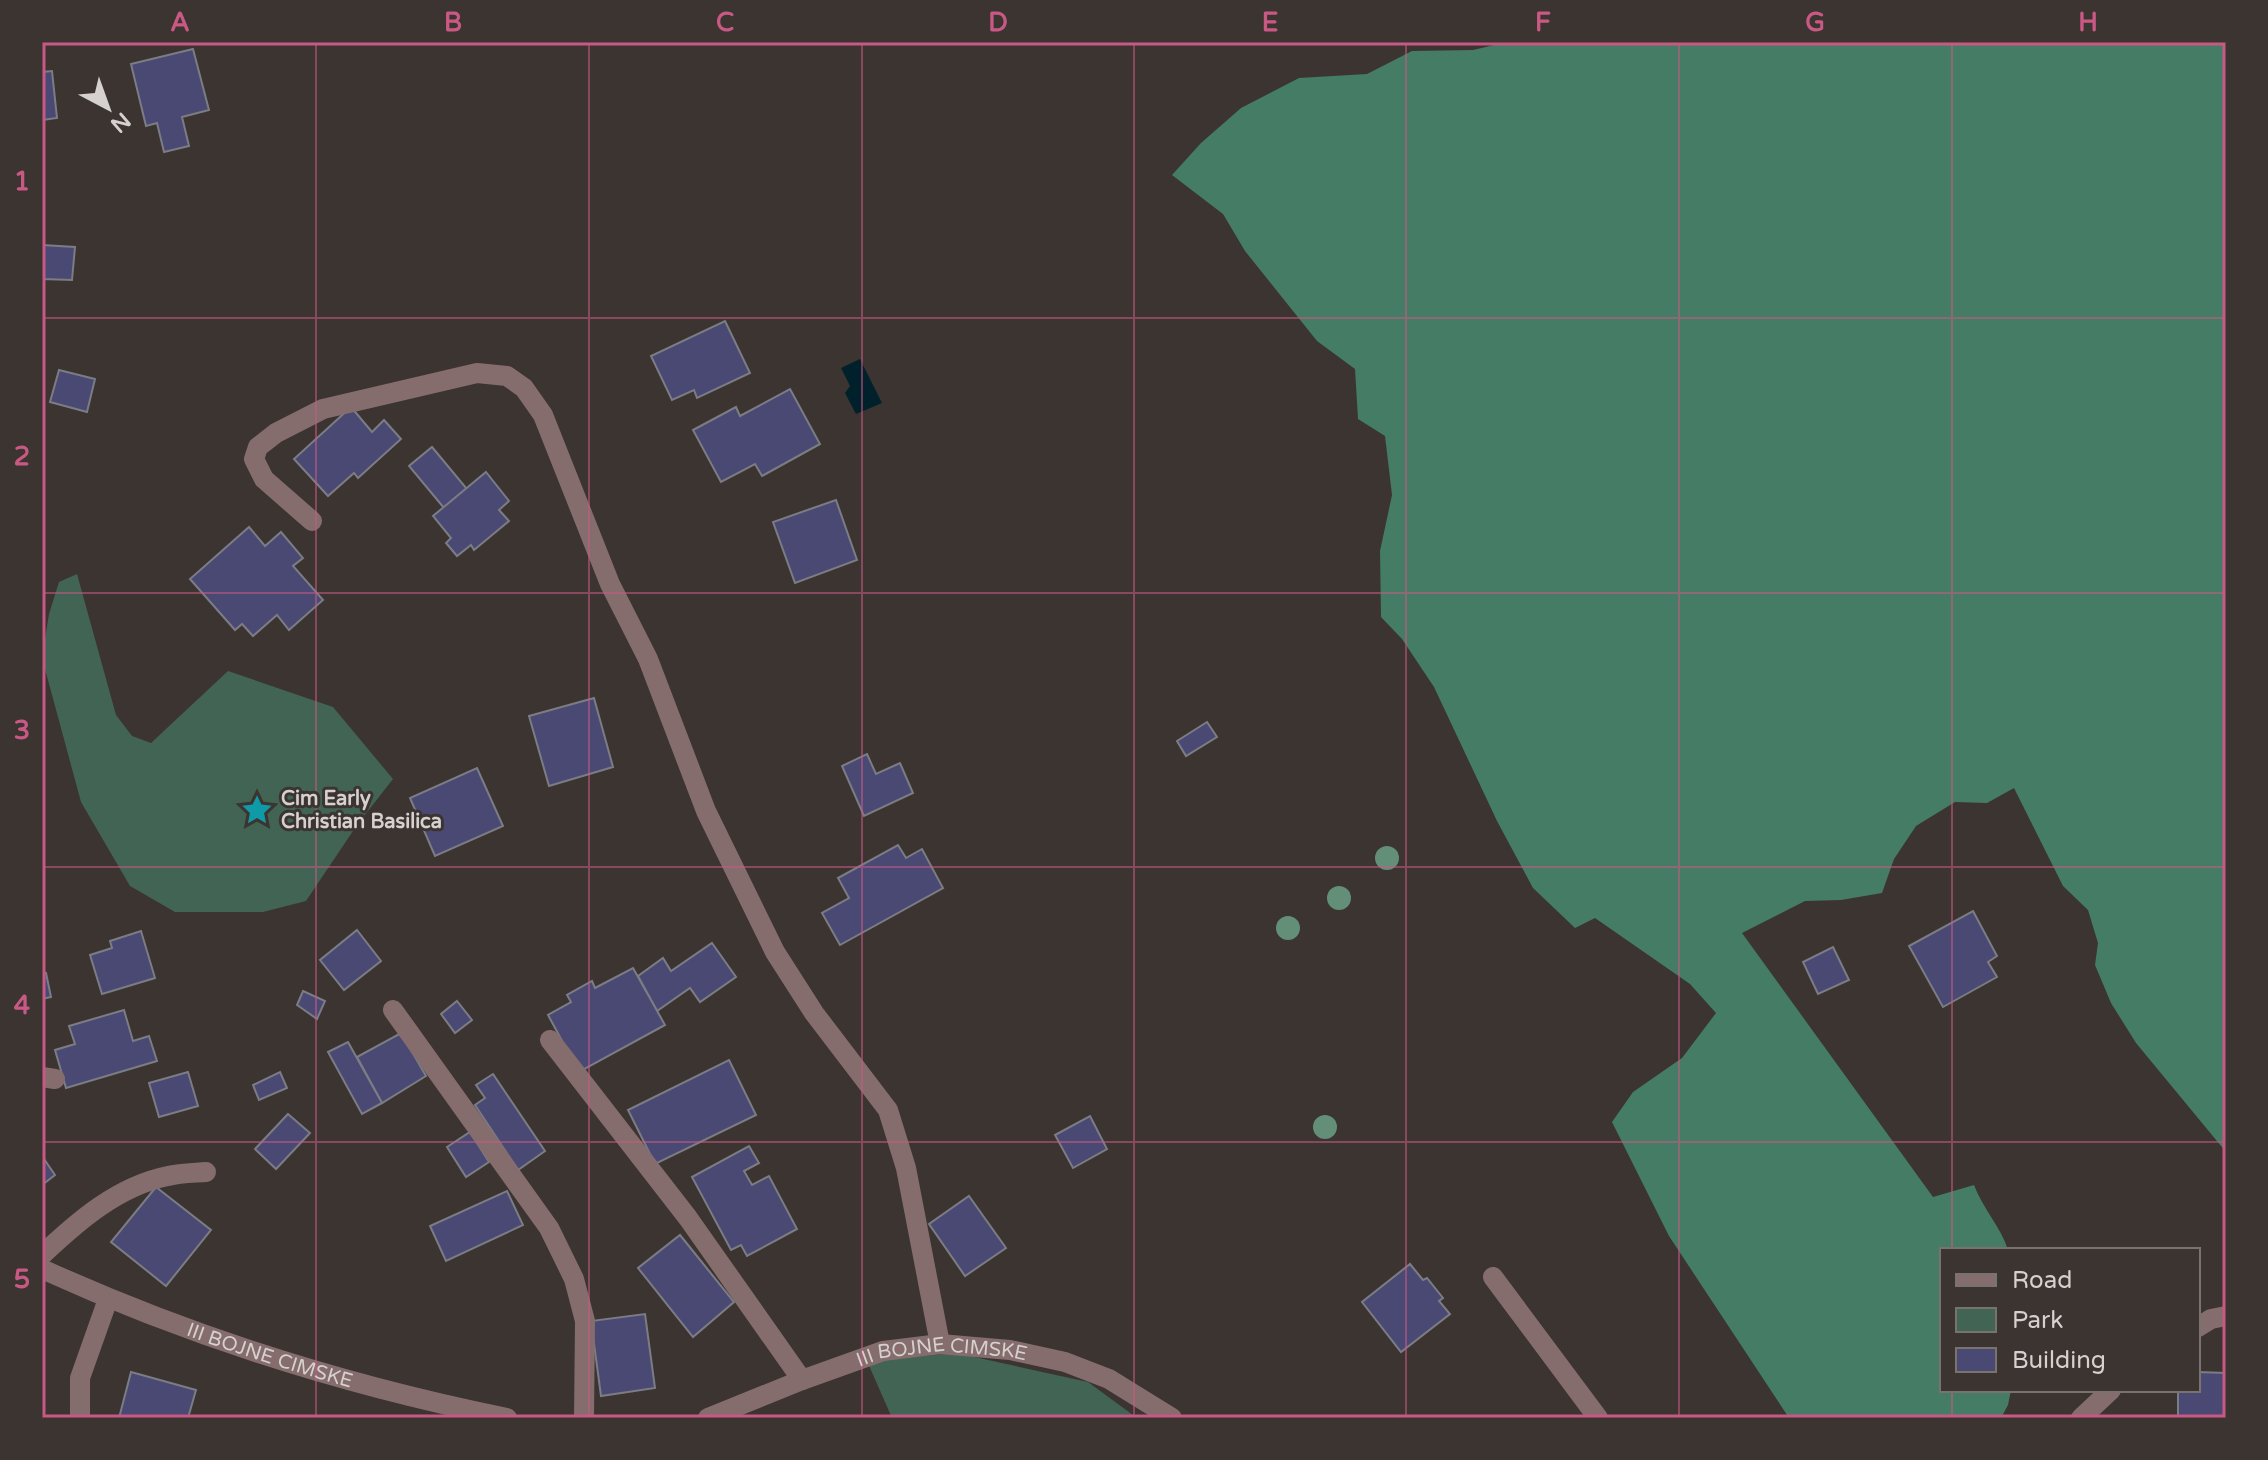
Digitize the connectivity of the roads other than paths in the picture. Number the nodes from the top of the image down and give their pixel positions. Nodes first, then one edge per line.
1 (312, 521) dead end
2 (393, 1010) dead end
3 (550, 1040) dead end
4 (206, 1172) dead end
5 (42, 1255) edge
6 (42, 1269) edge
7 (1493, 1277) dead end
8 (108, 1299) junction
9 (2226, 1316) edge
10 (2200, 1326) edge
11 (940, 1344) junction
12 (802, 1380) junction
13 (2109, 1392) edge
14 (80, 1418) edge
15 (507, 1418) edge
16 (584, 1418) edge
17 (708, 1418) edge
18 (1172, 1418) edge
19 (1598, 1418) edge
20 (2081, 1418) edge

1 - 11 street
2 - 16 street
3 - 12 street
4 - 5 street
6 - 8 street, III BOJNE CIMSKE
7 - 19 street
8 - 14 street
8 - 15 street, III BOJNE CIMSKE
9 - 10 street
11 - 12 street, III BOJNE CIMSKE
11 - 18 street, III BOJNE CIMSKE
12 - 17 street, III BOJNE CIMSKE
13 - 20 street

